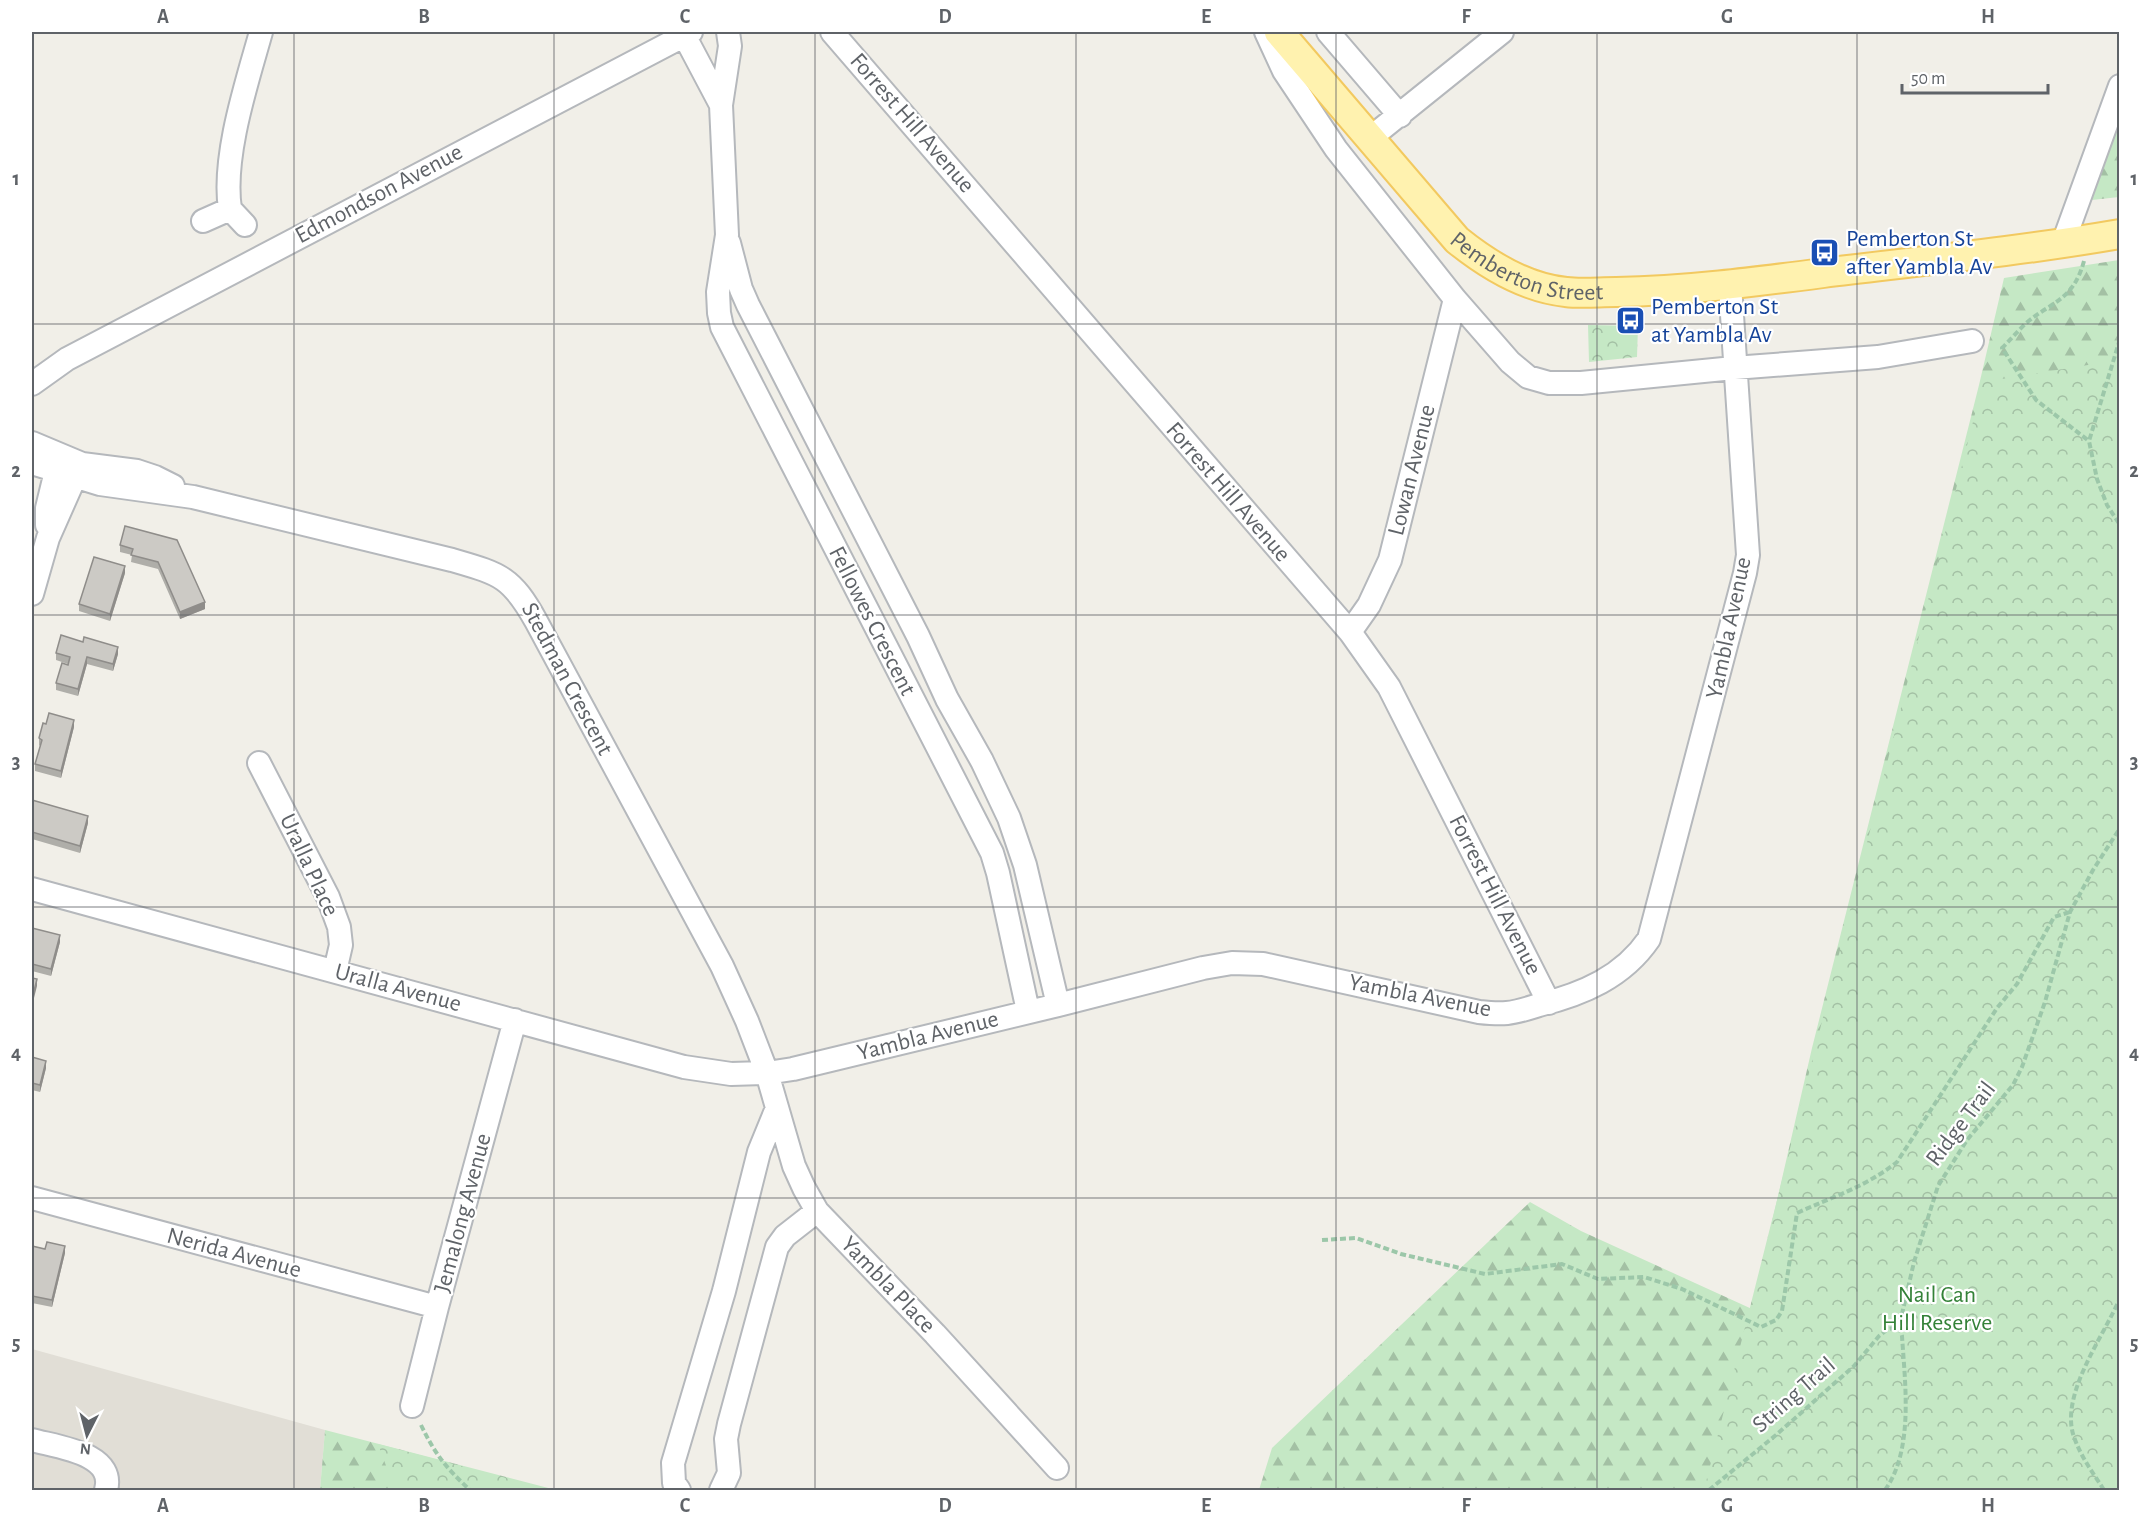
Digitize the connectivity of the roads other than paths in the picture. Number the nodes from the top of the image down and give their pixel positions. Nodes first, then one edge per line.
1 (261, 32) edge
2 (728, 32) edge
3 (832, 32) edge
4 (1266, 32) edge
5 (1279, 32) edge
6 (1328, 32) edge
7 (1502, 32) edge
8 (687, 33) edge
9 (2120, 86) edge
10 (720, 105) junction
11 (1400, 116) junction
12 (1369, 139) junction
13 (203, 221) dead end
14 (2120, 234) edge
15 (727, 235) junction
16 (2076, 241) junction
17 (1730, 285) junction
18 (1455, 298) junction
19 (1972, 341) dead end
20 (67, 358) junction
21 (32, 368) edge
22 (1734, 368) junction
23 (32, 384) edge
24 (32, 443) edge
25 (32, 463) edge
26 (68, 469) junction
27 (32, 594) edge
28 (1350, 632) junction
29 (259, 763) dead end
30 (32, 889) edge
31 (335, 971) junction
32 (1549, 1003) junction
33 (1058, 1005) junction
34 (1028, 1011) junction
35 (515, 1020) junction
36 (767, 1073) junction
37 (777, 1108) junction
38 (32, 1198) edge
39 (818, 1211) junction
40 (437, 1307) junction
41 (412, 1406) road end
42 (32, 1440) edge
43 (1058, 1468) dead end
44 (106, 1491) edge
45 (679, 1491) edge
46 (722, 1491) edge

1 - 13 street
2 - 10 street, Fellowes Crescent
3 - 28 street, Forrest Hill Avenue
4 - 18 street, Pemberton Street
5 - 12 main road, Pemberton Street
6 - 11 street
7 - 11 street
8 - 10 street, Fellowes Crescent
8 - 20 street, Edmondson Avenue
9 - 16 street
10 - 15 street, Fellowes Crescent
11 - 12 street
12 - 17 main road, Pemberton Street
14 - 16 main road, Pemberton Street
15 - 33 street, Fellowes Crescent
15 - 34 street, Fellowes Crescent
16 - 17 main road, Pemberton Street
17 - 22 street, Yambla Avenue
18 - 22 street, Pemberton Street
18 - 28 street, Lowan Avenue
19 - 22 street, Pemberton Street
20 - 21 street, Edmondson Avenue
20 - 23 street, Edmondson Avenue
22 - 32 street, Yambla Avenue
24 - 26 street, Stedman Crescent
25 - 26 street, Stedman Crescent
26 - 27 street
26 - 36 street, Stedman Crescent
28 - 32 street, Forrest Hill Avenue
29 - 31 street, Uralla Place
30 - 31 street, Uralla Avenue
31 - 35 street, Uralla Avenue
32 - 33 street, Yambla Avenue
33 - 34 street, Yambla Avenue
34 - 36 street, Yambla Avenue
35 - 36 street, Uralla Avenue
35 - 40 street, Jemalong Avenue
36 - 37 street, Yambla Place
37 - 39 street, Yambla Place
37 - 45 street
38 - 40 street, Nerida Avenue
39 - 43 street, Yambla Place
39 - 46 street
40 - 41 street, Jemalong Avenue
42 - 44 street

